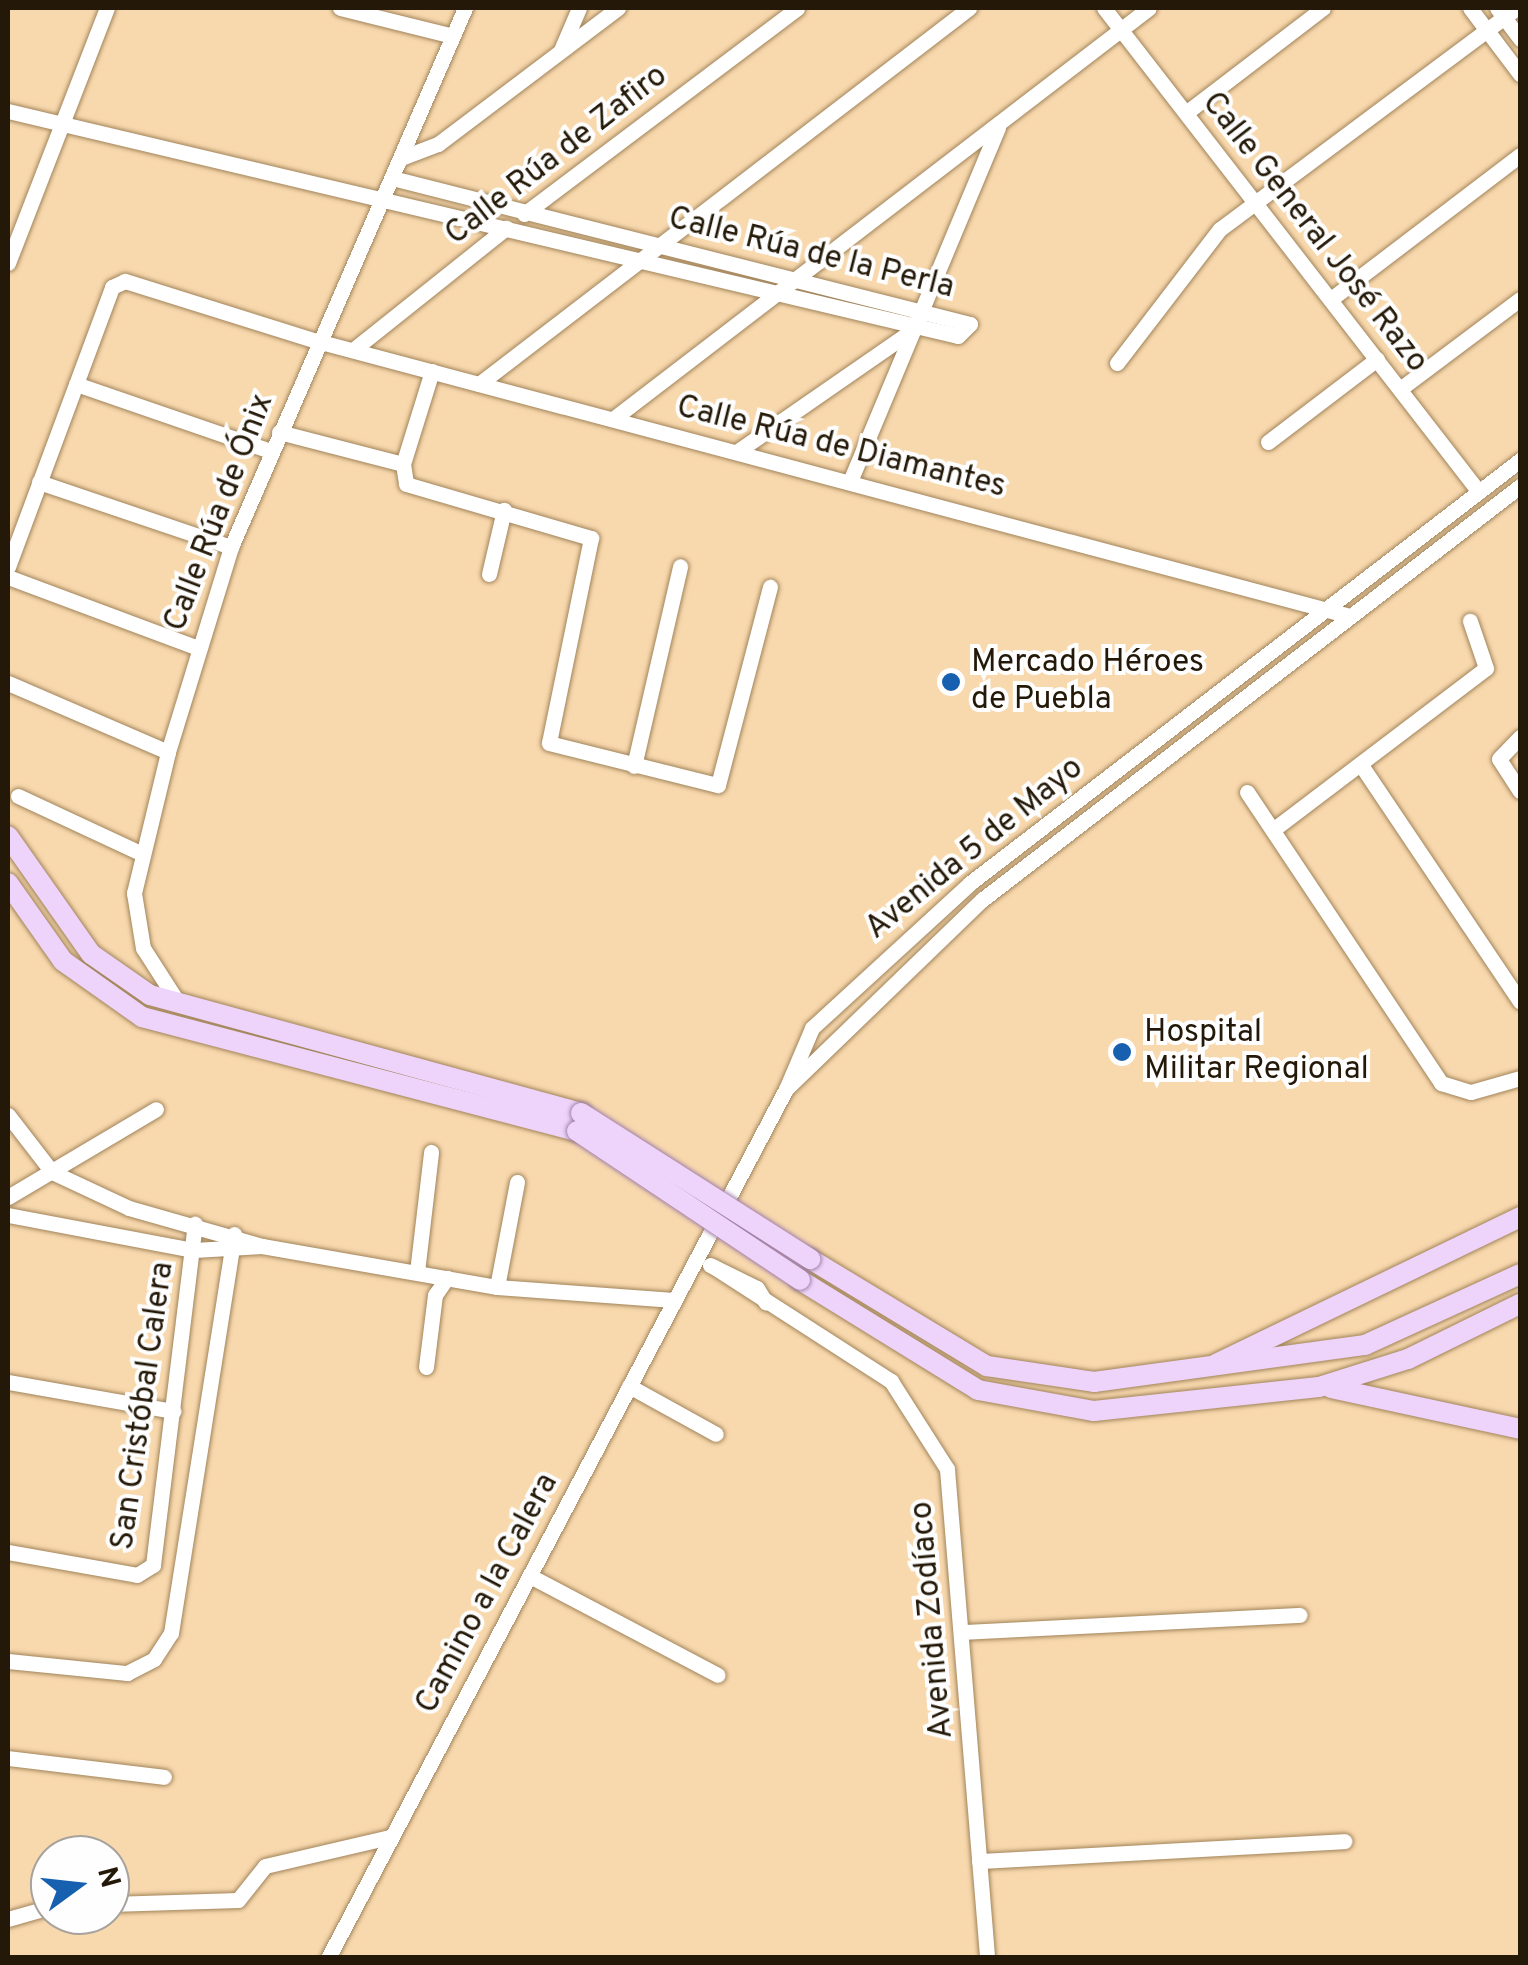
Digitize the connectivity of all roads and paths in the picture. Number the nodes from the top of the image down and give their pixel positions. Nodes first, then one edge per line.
1 (107, 8) edge
2 (340, 8) edge
3 (465, 8) edge
4 (579, 8) edge
5 (618, 8) edge
6 (797, 8) edge
7 (969, 8) edge
8 (1104, 8) edge
9 (1149, 8) edge
10 (1323, 8) edge
11 (1470, 8) edge
12 (1506, 11) edge
13 (1121, 29) junction
14 (1488, 30) junction
15 (452, 36) junction
16 (1520, 38) edge
17 (559, 54) junction
18 (1520, 74) edge
19 (8, 111) edge
20 (1187, 112) junction
21 (61, 124) junction
22 (1000, 124) junction
23 (1520, 155) edge
24 (401, 158) junction
25 (392, 178) junction
26 (1256, 202) junction
27 (380, 203) junction
28 (8, 208) edge
29 (527, 212) junction
30 (26, 215) junction
31 (503, 230) junction
32 (660, 244) junction
33 (640, 261) junction
34 (8, 263) edge
35 (795, 278) junction
36 (774, 293) junction
37 (1331, 299) junction
38 (1520, 299) edge
39 (926, 309) junction
40 (917, 327) junction
41 (317, 341) junction
42 (352, 350) junction
43 (1377, 359) junction
44 (1118, 363) dead end
45 (432, 372) junction
46 (76, 384) junction
47 (479, 384) junction
48 (1400, 390) junction
49 (614, 419) junction
50 (279, 432) junction
51 (1268, 442) dead end
52 (271, 451) junction
53 (738, 451) junction
54 (1520, 460) edge
55 (403, 464) junction
56 (851, 479) junction
57 (39, 482) junction
58 (1520, 486) edge
59 (1480, 492) junction
60 (504, 510) junction
61 (231, 547) junction
62 (1405, 548) junction
63 (680, 566) dead end
64 (1417, 566) junction
65 (8, 568) edge
66 (488, 574) dead end
67 (8, 577) edge
68 (770, 587) dead end
69 (1328, 605) junction
70 (1350, 616) junction
71 (1470, 621) dead end
72 (198, 648) junction
73 (8, 683) edge
74 (1520, 737) edge
75 (168, 752) junction
76 (1361, 765) junction
77 (634, 766) junction
78 (1520, 791) edge
79 (1247, 792) dead end
80 (18, 796) dead end
81 (1274, 829) junction
82 (8, 836) edge
83 (140, 853) junction
84 (8, 884) edge
85 (903, 941) junction
86 (917, 956) junction
87 (1520, 1002) edge
88 (182, 1008) junction
89 (1520, 1078) edge
90 (786, 1090) junction
91 (156, 1109) dead end
92 (8, 1114) edge
93 (579, 1122) junction
94 (15, 1141) edge
95 (431, 1152) dead end
96 (52, 1172) junction
97 (517, 1182) dead end
98 (8, 1197) edge
99 (8, 1215) edge
100 (1520, 1218) edge
101 (194, 1224) junction
102 (234, 1234) junction
103 (262, 1246) junction
104 (194, 1250) junction
105 (228, 1254) junction
106 (698, 1257) junction
107 (417, 1272) junction
108 (1520, 1274) edge
109 (447, 1278) junction
110 (496, 1287) junction
111 (674, 1300) junction
112 (1520, 1304) edge
113 (426, 1366) dead end
114 (1182, 1375) junction
115 (8, 1382) edge
116 (628, 1386) junction
117 (1318, 1387) junction
118 (172, 1412) junction
119 (1520, 1429) edge
120 (716, 1434) dead end
121 (8, 1552) edge
122 (530, 1576) junction
123 (1300, 1616) dead end
124 (964, 1632) junction
125 (8, 1661) edge
126 (718, 1675) dead end
127 (8, 1758) edge
128 (164, 1777) dead end
129 (390, 1837) junction
130 (1344, 1841) dead end
131 (980, 1861) junction
132 (130, 1903) edge
133 (328, 1958) edge
134 (986, 1958) edge

1 - 21 street
2 - 15 street
3 - 15 street, Calle Rúa de Ónix
4 - 17 street
5 - 17 street
6 - 29 street, Calle Rúa de Zafiro
7 - 32 street
8 - 13 street, Calle General José Razo
9 - 13 street
10 - 20 street
11 - 14 street
12 - 14 street
12 - 16 street
13 - 20 street, Calle General José Razo
13 - 22 street
14 - 18 street
14 - 26 street
15 - 24 street, Calle Rúa de Ónix
17 - 24 street
19 - 21 street, Calle Rúa de la Perla
20 - 26 street, Calle General José Razo
21 - 27 street, Calle Rúa de la Perla
21 - 30 street
22 - 35 street
22 - 39 street
23 - 37 street
24 - 25 street, Calle Rúa de Ónix
25 - 27 street, Calle Rúa de Ónix
25 - 29 street, Calle Rúa de la Perla
26 - 37 street, Calle General José Razo
26 - 44 street
27 - 31 street, Calle Rúa de la Perla
27 - 41 street, Calle Rúa de Ónix
28 - 30 street
29 - 31 street, Calle Rúa de Zafiro
29 - 32 street, Calle Rúa de la Perla
30 - 34 street
31 - 33 street, Calle Rúa de la Perla
31 - 42 street, Calle Rúa de Zafiro
32 - 33 street
32 - 35 street, Calle Rúa de la Perla
33 - 36 street, Calle Rúa de la Perla
33 - 47 street
35 - 36 street
35 - 39 street, Calle Rúa de la Perla
36 - 40 street, Calle Rúa de la Perla
36 - 49 street
37 - 43 street, Calle General José Razo
38 - 48 street
39 - 40 street
39 - 40 street, Calle Rúa de la Perla
40 - 53 street
40 - 56 street
41 - 42 street, Calle Rúa de Diamantes
41 - 46 street, Calle Rúa de Diamantes
41 - 50 street, Calle Rúa de Ónix
42 - 45 street, Calle Rúa de Diamantes
43 - 48 street, Calle General José Razo
43 - 51 street
45 - 47 street, Calle Rúa de Diamantes
45 - 55 street
46 - 52 street
46 - 57 street
47 - 49 street, Calle Rúa de Diamantes
48 - 59 street, Calle General José Razo
49 - 53 street, Calle Rúa de Diamantes
50 - 52 street, Calle Rúa de Ónix
50 - 55 street
52 - 61 street, Calle Rúa de Ónix
53 - 56 street, Calle Rúa de Diamantes
54 - 59 street, Avenida 5 de Mayo
55 - 60 street
56 - 69 street, Calle Rúa de Diamantes
57 - 61 street
57 - 65 street
58 - 64 street, Avenida 5 de Mayo
59 - 62 street, Avenida 5 de Mayo
60 - 66 street
60 - 77 street
61 - 72 street, Calle Rúa de Ónix
62 - 64 street
62 - 69 street, Avenida 5 de Mayo
63 - 77 street
64 - 70 street, Avenida 5 de Mayo
67 - 72 street
68 - 77 street
69 - 70 street, Calle Rúa de Diamantes
69 - 85 street, Avenida 5 de Mayo
70 - 86 street, Avenida 5 de Mayo
71 - 76 street
72 - 75 street, Calle Rúa de Ónix
73 - 75 street
74 - 78 street
75 - 83 street, Calle Rúa de Ónix
76 - 81 street
76 - 87 street
79 - 81 street
80 - 83 street
81 - 89 street
82 - 88 main road
83 - 88 street, Calle Rúa de Ónix
84 - 93 main road
85 - 86 street
85 - 90 street, Avenida 5 de Mayo
86 - 90 street, Avenida 5 de Mayo
88 - 93 main road
90 - 106 street, Avenida 5 de Mayo
91 - 96 street
92 - 94 street
93 - 114 main road, bridge
93 - 117 main road, bridge
94 - 96 street
95 - 107 street
96 - 98 street
96 - 101 street
97 - 110 street
99 - 104 street
100 - 114 main road
101 - 102 street
101 - 104 street, San Cristóbal Calera
102 - 103 street
102 - 105 street
103 - 105 street
103 - 107 street
104 - 105 street
104 - 118 street, San Cristóbal Calera
105 - 125 street
106 - 111 street, Camino a la Calera
106 - 124 street, Avenida Zodíaco
107 - 109 street
108 - 114 main road
109 - 110 street
109 - 113 street
110 - 111 street
111 - 116 street, Camino a la Calera
112 - 117 main road
115 - 118 street
116 - 120 street
116 - 122 street, Camino a la Calera
117 - 119 main road
118 - 121 street, San Cristóbal Calera
122 - 126 street
122 - 129 street, Camino a la Calera
123 - 124 street
124 - 131 street, Avenida Zodíaco
127 - 128 street
129 - 132 street
129 - 133 street, Camino a la Calera
130 - 131 street
131 - 134 street, Avenida Zodíaco

